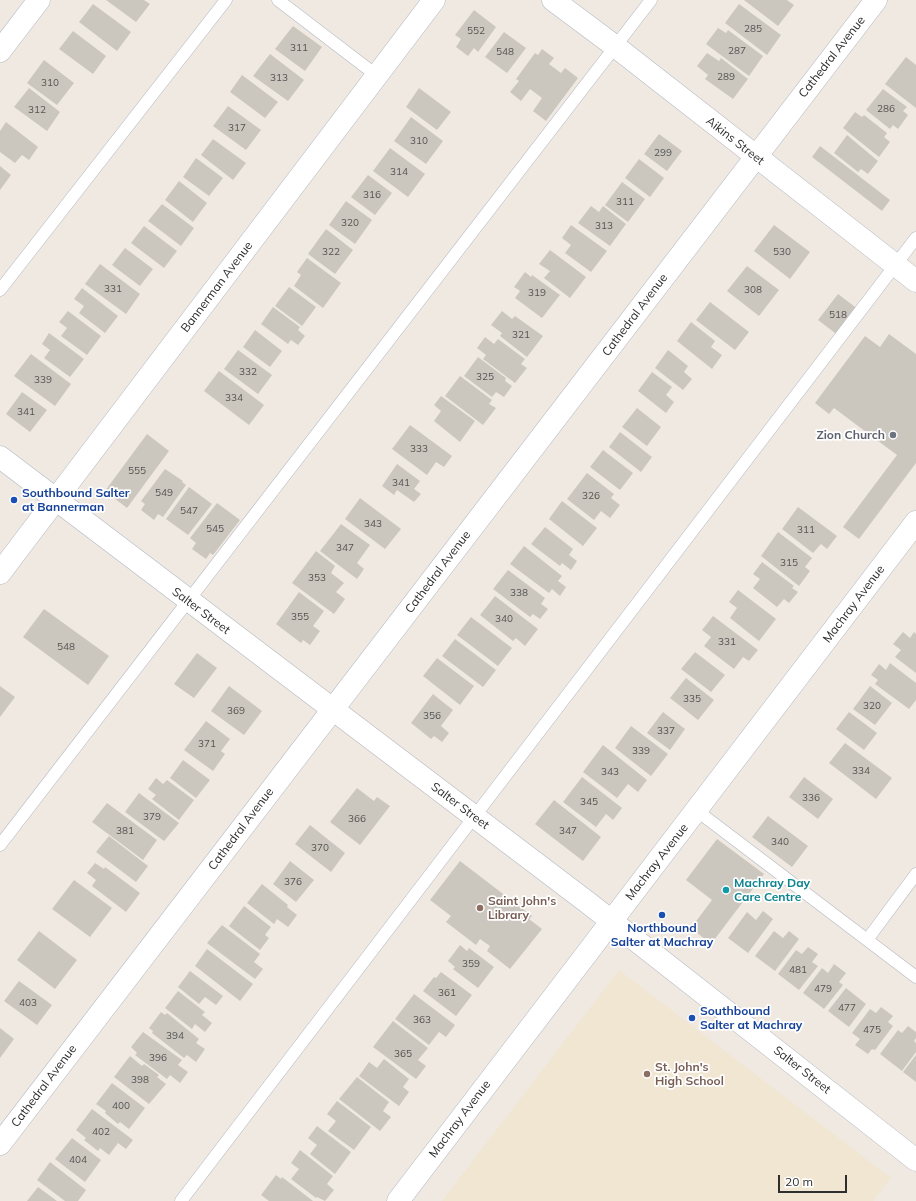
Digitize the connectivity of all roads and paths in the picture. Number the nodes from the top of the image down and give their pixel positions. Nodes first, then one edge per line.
1 (39, 0) edge
2 (226, 0) edge
3 (278, 0) edge
4 (434, 0) edge
5 (554, 0) edge
6 (651, 0) edge
7 (876, 0) edge
8 (616, 47) junction
9 (0, 51) edge
10 (376, 76) junction
11 (756, 157) junction
12 (916, 238) edge
13 (895, 265) junction
14 (916, 281) edge
15 (0, 290) edge
16 (0, 457) edge
17 (57, 500) junction
18 (916, 522) edge
19 (0, 573) edge
20 (189, 601) junction
21 (332, 710) junction
22 (696, 810) junction
23 (473, 816) junction
24 (0, 845) edge
25 (916, 874) edge
26 (611, 921) junction
27 (867, 940) junction
28 (916, 978) edge
29 (0, 1144) edge
30 (916, 1160) edge
31 (180, 1201) edge
32 (398, 1201) edge

1 - 9 street
2 - 15 lane
3 - 10 lane
4 - 10 street, Bannerman Avenue
5 - 8 street, Aikins Street
6 - 8 lane
7 - 11 street, Cathedral Avenue
8 - 11 street, Aikins Street
8 - 20 lane
10 - 17 street, Bannerman Avenue
11 - 13 street, Aikins Street
11 - 21 street, Cathedral Avenue
12 - 13 lane
13 - 14 street, Aikins Street
13 - 23 lane
16 - 17 street, Salter Street
17 - 19 street, Bannerman Avenue
17 - 20 street, Salter Street
18 - 22 street, Machray Avenue
20 - 21 street, Salter Street
20 - 24 lane
21 - 23 street, Salter Street
21 - 29 street, Cathedral Avenue
22 - 26 street, Machray Avenue
22 - 27 lane
23 - 26 street, Salter Street
23 - 31 lane
25 - 27 lane
26 - 30 street, Salter Street
26 - 32 street, Machray Avenue
27 - 28 lane

